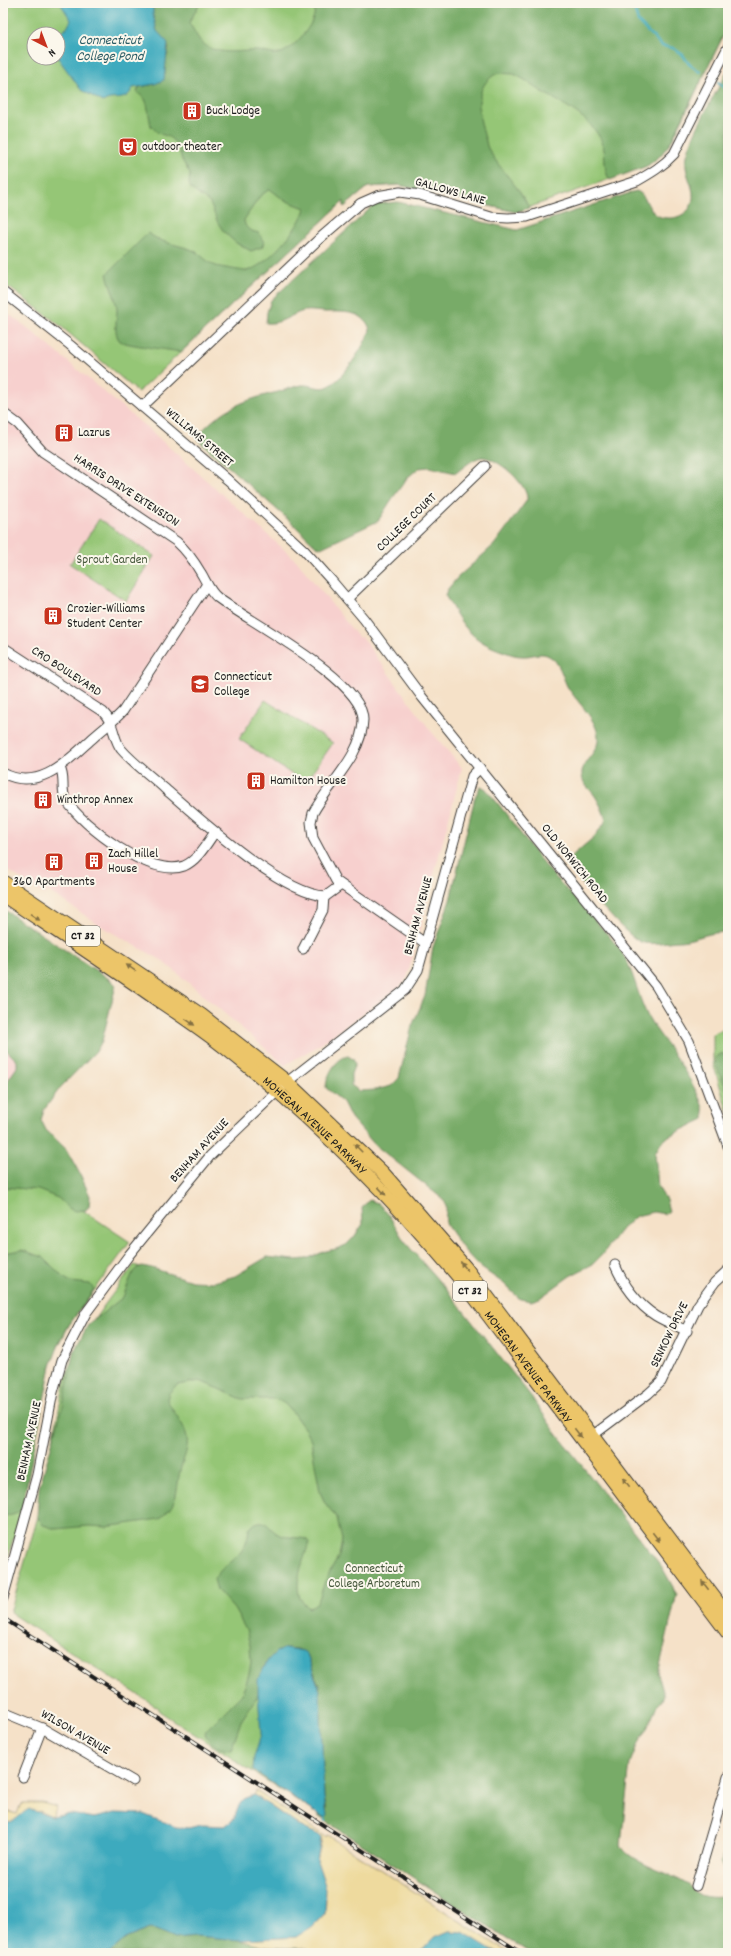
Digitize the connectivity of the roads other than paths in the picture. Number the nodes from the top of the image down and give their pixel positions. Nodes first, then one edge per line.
1 (728, 47) edge
2 (3, 292) edge
3 (142, 407) junction
4 (3, 413) edge
5 (485, 466) dead end
6 (207, 584) junction
7 (347, 599) junction
8 (364, 619) joint
9 (3, 647) edge
10 (112, 724) junction
11 (60, 768) junction
12 (480, 768) junction
13 (3, 773) edge
14 (215, 832) junction
15 (3, 882) edge
16 (341, 885) junction
17 (3, 896) edge
18 (324, 896) junction
19 (425, 943) junction
20 (303, 949) dead end
21 (161, 995) junction
22 (287, 1082) junction
23 (276, 1091) junction
24 (728, 1146) edge
25 (616, 1265) dead end
26 (728, 1270) edge
27 (687, 1331) junction
28 (592, 1436) junction
29 (3, 1598) edge
30 (728, 1616) edge
31 (728, 1633) edge
32 (3, 1712) edge
33 (42, 1728) junction
34 (728, 1776) edge
35 (23, 1777) dead end
36 (133, 1781) dead end
37 (696, 1886) dead end

1 - 3 street, GALLOWS LANE
2 - 3 street, WILLIAMS STREET
3 - 7 street, WILLIAMS STREET
4 - 6 street, HARRIS DRIVE EXTENSION
5 - 7 street, COLLEGE COURT
6 - 10 street
6 - 16 street, HARRIS DRIVE EXTENSION
7 - 8 street, WILLIAMS STREET
8 - 12 street, OLD NORWICH ROAD
9 - 10 street, CRO BOULEVARD
10 - 11 street
10 - 14 street
11 - 13 street
11 - 14 street
12 - 19 street, BENHAM AVENUE
12 - 24 street, OLD NORWICH ROAD
14 - 18 street
21 -> 15 highway, CT 32
16 - 18 street
16 - 19 street, HARRIS DRIVE EXTENSION
17 -> 21 highway, CT 32
18 - 20 street
19 - 22 street, BENHAM AVENUE
21 - 22 highway, MOHEGAN AVENUE PARKWAY / CT 32
21 -> 23 highway, MOHEGAN AVENUE PARKWAY / CT 32
22 - 23 street, BENHAM AVENUE
28 -> 22 highway, MOHEGAN AVENUE PARKWAY / CT 32
23 - 29 street, BENHAM AVENUE
23 -> 31 highway, MOHEGAN AVENUE PARKWAY / CT 32
25 - 27 street
26 - 27 street, SENKOW DRIVE
27 - 28 street, SENKOW DRIVE
30 -> 28 highway, MOHEGAN AVENUE PARKWAY / CT 32
32 - 33 street, WILSON AVENUE
33 - 35 street
33 - 36 street, WILSON AVENUE
34 - 37 street

